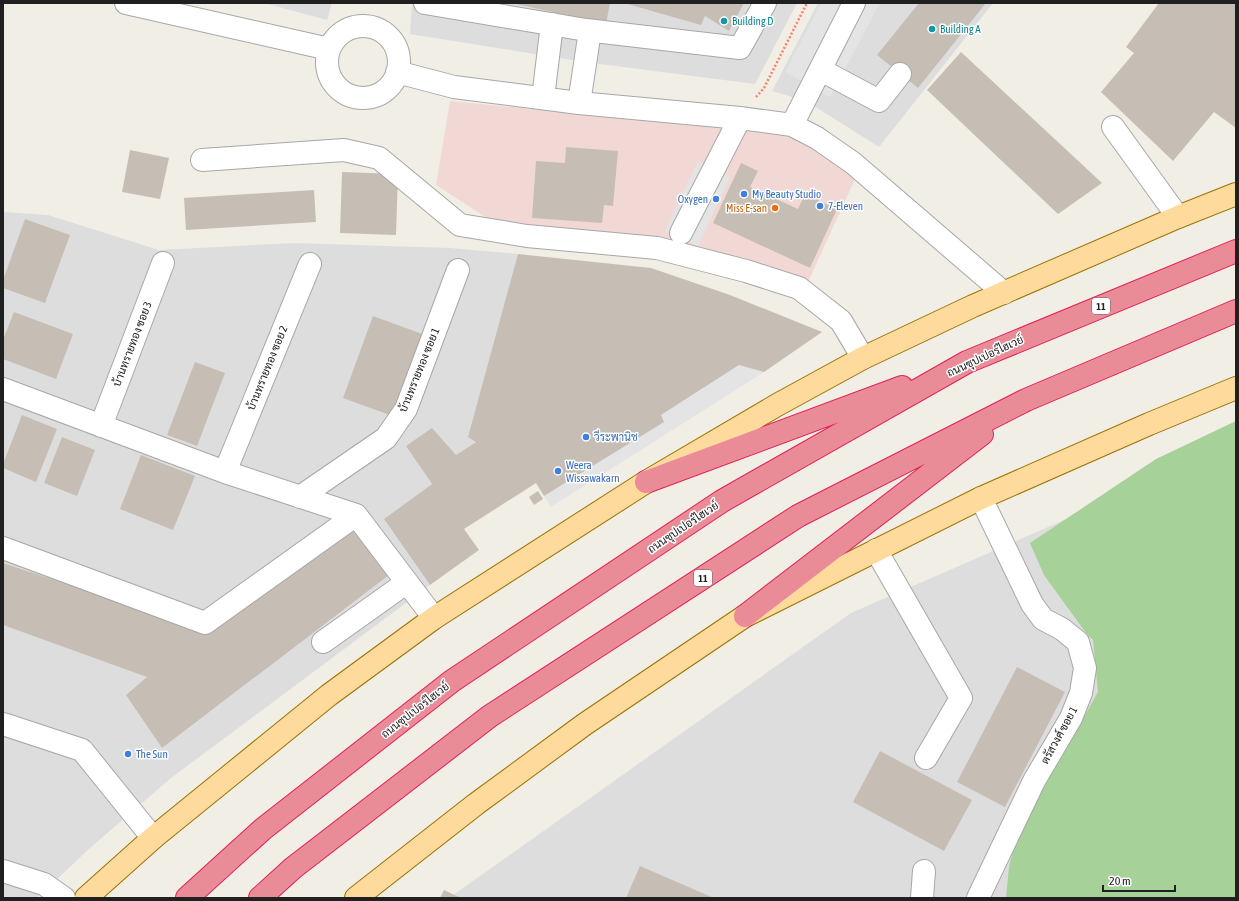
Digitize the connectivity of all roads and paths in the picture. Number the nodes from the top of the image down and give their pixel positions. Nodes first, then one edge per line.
1 (126, 3) edge
2 (425, 3) edge
3 (765, 3) edge
4 (808, 3) edge
5 (854, 3) edge
6 (552, 24) junction
7 (590, 31) junction
8 (329, 49) junction
9 (821, 70) junction
10 (397, 72) junction
11 (900, 74) dead end
12 (544, 98) junction
13 (579, 103) junction
14 (740, 118) junction
15 (792, 125) junction
16 (1113, 127) dead end
17 (202, 160) dead end
18 (1236, 194) edge
19 (1178, 216) junction
20 (681, 233) dead end
21 (1236, 251) edge
22 (162, 263) dead end
23 (310, 264) dead end
24 (458, 270) dead end
25 (1004, 293) junction
26 (1236, 311) edge
27 (863, 358) junction
28 (967, 362) junction
29 (1236, 388) edge
30 (3, 389) edge
31 (1026, 400) junction
32 (101, 426) junction
33 (225, 472) junction
34 (646, 482) junction
35 (300, 497) junction
36 (982, 498) junction
37 (356, 515) junction
38 (3, 548) edge
39 (876, 550) junction
40 (406, 583) junction
41 (745, 616) junction
42 (434, 618) junction
43 (323, 642) dead end
44 (3, 724) edge
45 (926, 758) dead end
46 (153, 838) junction
47 (3, 871) edge
48 (924, 871) dead end
49 (64, 898) edge
50 (86, 898) edge
51 (187, 898) edge
52 (260, 898) edge
53 (356, 898) edge
54 (922, 898) edge
55 (978, 898) edge

1 - 8 street
2 - 6 street
3 - 7 street
4 - 14 path
5 - 9 street
6 - 7 street
6 - 12 street
7 - 13 street
8 - 10 street
8 - 10 street
9 - 11 street
9 - 15 street
10 - 12 street
12 - 13 street
13 - 14 street
14 - 15 street
14 - 20 street
15 - 25 street
16 - 19 street
17 - 27 street
18 - 19 main road
19 - 25 main road
21 - 28 highway, ถนนซุปเปอร์ไฮเวย์ / 11
22 - 32 street, บ้านทรายทอง ซอย 3
23 - 33 street, บ้านทรายทอง ซอย 2
24 - 35 street, บ้านทรายทอง ซอย 1
25 - 27 main road
26 - 31 highway, 11
27 - 34 main road
28 - 34 highway
28 - 51 highway, ถนนซุปเปอร์ไฮเวย์ / 11
29 - 36 main road
30 - 32 street
31 - 41 highway
31 - 52 highway, 11
32 - 33 street
33 - 35 street
34 - 42 main road
35 - 37 street
36 - 39 main road
36 - 55 street, ตรัสวงศ์ ซอย 1
37 - 38 street
37 - 40 street
39 - 41 main road
39 - 45 street
40 - 42 street
40 - 43 street
41 - 53 main road
42 - 46 main road
44 - 46 street
46 - 50 main road
47 - 49 street
48 - 54 street

